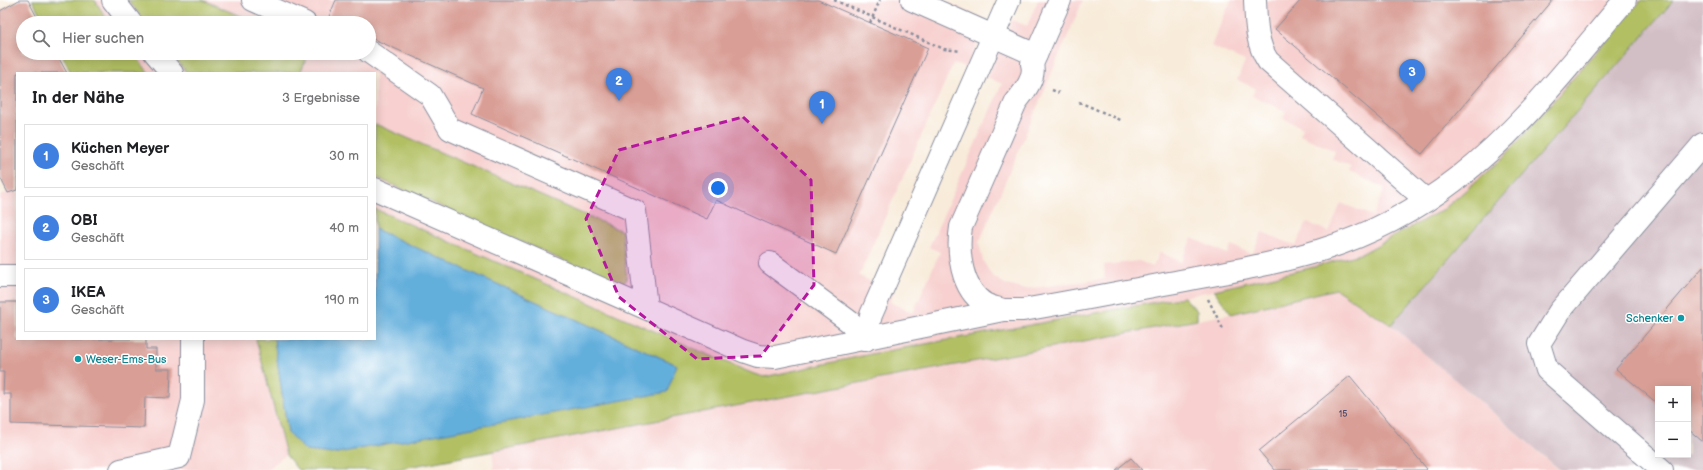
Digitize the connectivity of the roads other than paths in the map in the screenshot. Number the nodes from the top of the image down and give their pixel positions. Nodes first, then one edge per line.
1 (113, 0) edge
2 (254, 0) edge
3 (912, 0) edge
4 (1009, 0) edge
5 (1060, 0) edge
6 (1255, 0) edge
7 (1625, 0) edge
8 (126, 16) edge
9 (289, 16) edge
10 (993, 35) junction
11 (1036, 55) junction
12 (376, 57) edge
13 (161, 60) edge
14 (171, 72) edge
15 (1703, 144) edge
16 (376, 189) edge
17 (1426, 200) junction
18 (770, 263) dead end
19 (0, 276) edge
20 (16, 276) edge
21 (646, 307) junction
22 (1003, 310) junction
23 (193, 340) edge
24 (866, 340) junction
25 (121, 470) edge
26 (1662, 470) edge

1 - 8 lane
2 - 9 lane
3 - 10 lane
4 - 10 lane
5 - 11 lane
6 - 17 lane
7 - 17 lane
10 - 11 lane
10 - 24 lane
11 - 22 lane
12 - 21 lane
13 - 14 lane
15 - 26 lane
16 - 21 lane
17 - 22 lane
18 - 24 lane
19 - 20 lane
21 - 24 lane
22 - 24 lane
23 - 25 lane

